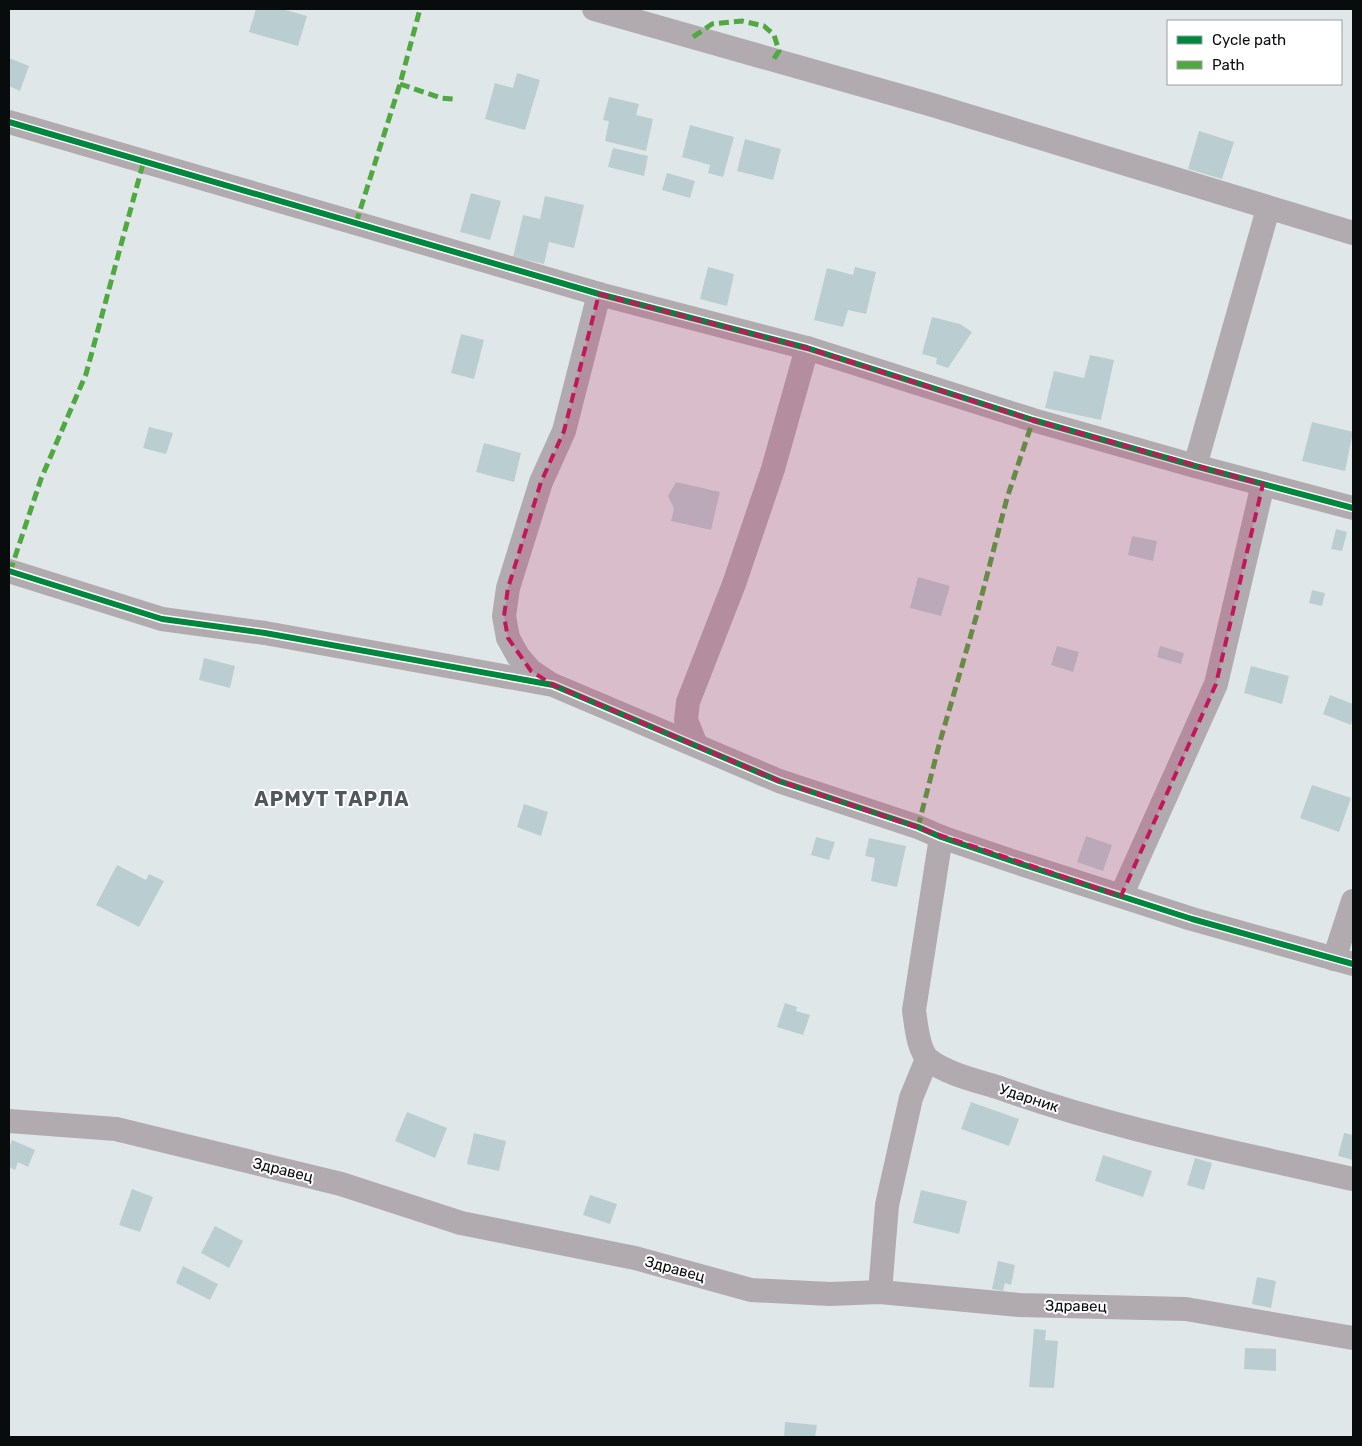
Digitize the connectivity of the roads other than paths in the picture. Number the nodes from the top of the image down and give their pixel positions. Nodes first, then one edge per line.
1 (594, 9) edge
2 (9, 122) edge
3 (1268, 209) junction
4 (1353, 233) edge
5 (599, 294) junction
6 (807, 348) junction
7 (1195, 466) junction
8 (1263, 484) junction
9 (1353, 508) edge
10 (9, 571) edge
11 (553, 685) junction
12 (696, 745) junction
13 (941, 837) junction
14 (1121, 896) junction
15 (1353, 901) edge
16 (1344, 962) edge
17 (928, 1059) junction
18 (9, 1121) edge
19 (1353, 1179) edge
20 (880, 1292) junction
21 (1353, 1338) edge

1 - 3 street
2 - 5 street
3 - 4 street
3 - 7 street
5 - 6 street
5 - 11 street
6 - 7 street
6 - 12 street
7 - 8 street
8 - 9 street
8 - 14 street
10 - 11 street
11 - 12 street
12 - 13 street
13 - 14 street
13 - 17 street
14 - 16 street
15 - 16 street
17 - 19 street, Ударник
17 - 20 street
18 - 20 street, Здравец
20 - 21 street, Здравец

